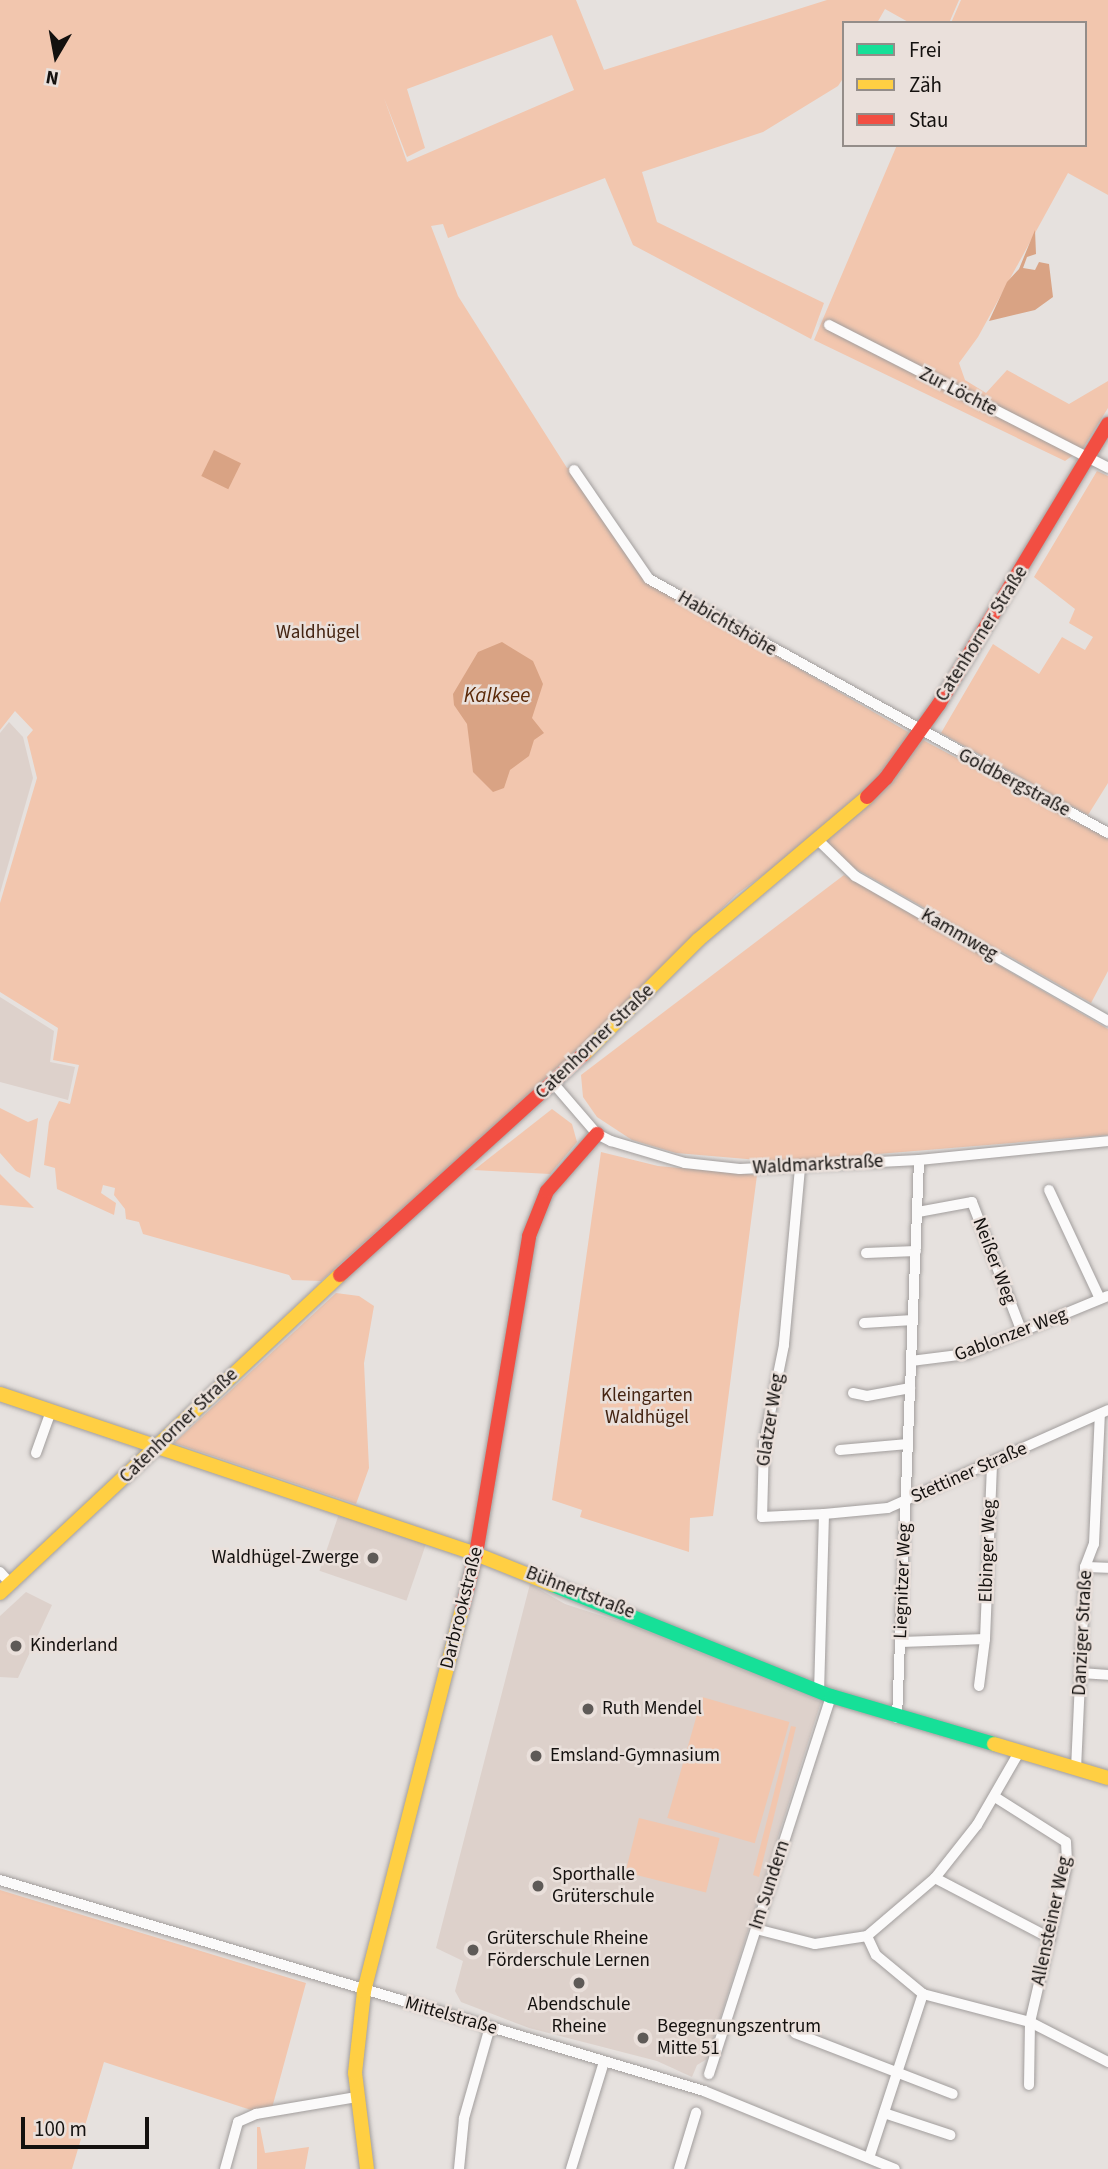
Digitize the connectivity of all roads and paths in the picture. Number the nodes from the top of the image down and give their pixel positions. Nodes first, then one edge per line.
1 (829, 325) dead end
2 (1108, 424) edge
3 (1087, 458) junction
4 (1108, 468) edge
5 (574, 470) dead end
6 (921, 733) junction
7 (1108, 833) edge
8 (818, 840) junction
9 (1108, 1021) edge
10 (554, 1084) junction
11 (597, 1133) junction
12 (1108, 1141) edge
13 (919, 1160) junction
14 (800, 1168) junction
15 (1049, 1190) dead end
16 (918, 1212) junction
17 (916, 1251) junction
18 (866, 1253) dead end
19 (1104, 1297) edge
20 (914, 1320) junction
21 (863, 1323) dead end
22 (1022, 1332) junction
23 (912, 1361) junction
24 (910, 1388) junction
25 (853, 1393) dead end
26 (0, 1394) edge
27 (51, 1411) junction
28 (1104, 1412) edge
29 (908, 1444) junction
30 (155, 1446) junction
31 (840, 1450) dead end
32 (36, 1453) dead end
33 (992, 1463) junction
34 (905, 1501) junction
35 (824, 1514) junction
36 (476, 1554) junction
37 (1085, 1567) junction
38 (1108, 1568) edge
39 (0, 1572) edge
40 (5, 1588) edge
41 (985, 1639) junction
42 (901, 1642) junction
43 (1081, 1673) junction
44 (1108, 1675) edge
45 (979, 1686) dead end
46 (825, 1694) junction
47 (897, 1718) junction
48 (1018, 1754) junction
49 (1076, 1769) junction
50 (1108, 1778) edge
51 (995, 1797) junction
52 (935, 1878) junction
53 (0, 1880) edge
54 (756, 1928) junction
55 (867, 1936) junction
56 (1050, 1938) junction
57 (365, 1991) junction
58 (923, 1994) junction
59 (1030, 2022) junction
60 (490, 2027) junction
61 (794, 2033) dead end
62 (604, 2062) junction
63 (1108, 2062) edge
64 (709, 2074) dead end
65 (896, 2076) junction
66 (1029, 2085) dead end
67 (953, 2094) dead end
68 (357, 2097) junction
69 (696, 2113) dead end
70 (884, 2113) junction
71 (950, 2135) dead end
72 (869, 2158) junction
73 (225, 2169) edge
74 (367, 2169) edge
75 (459, 2169) edge
76 (571, 2169) edge
77 (679, 2169) edge
78 (895, 2169) edge

1 - 3 street, Zur Löchte
2 - 3 street, Catenhorner Straße
3 - 4 street, Zur Löchte
3 - 6 street, Catenhorner Straße
5 - 6 street, Habichtshöhe
6 - 7 street, Goldbergstraße
6 - 8 street, Catenhorner Straße
8 - 9 street, Kammweg
8 - 10 street, Catenhorner Straße
10 - 11 street, Waldmarkstraße
10 - 30 street, Catenhorner Straße
11 - 14 street, Waldmarkstraße
11 - 36 street, Darbrookstraße
12 - 13 street, Waldmarkstraße
13 - 14 street, Waldmarkstraße
13 - 16 street, Liegnitzer Weg
14 - 35 street, Glatzer Weg
15 - 19 street
16 - 17 street, Liegnitzer Weg
16 - 22 street, Neißer Weg
17 - 18 street
17 - 20 street, Liegnitzer Weg
19 - 22 street, Gablonzer Weg
20 - 21 street
20 - 23 street, Liegnitzer Weg
22 - 23 street, Gablonzer Weg
23 - 24 street, Liegnitzer Weg
24 - 25 street
24 - 29 street, Liegnitzer Weg
26 - 27 street, Bühnertstraße
27 - 30 street, Bühnertstraße
27 - 32 street
28 - 33 street, Stettiner Straße
28 - 37 street, Danziger Straße
29 - 31 street
29 - 34 street, Liegnitzer Weg
30 - 36 street, Bühnertstraße
30 - 40 street, Catenhorner Straße
33 - 34 street, Stettiner Straße
33 - 41 street, Elbinger Weg
34 - 35 street, Stettiner Straße
34 - 42 street, Liegnitzer Weg
35 - 46 street
36 - 46 street, Bühnertstraße
36 - 57 street, Darbrookstraße
37 - 38 street
37 - 43 street, Danziger Straße
39 - 40 street
41 - 42 street
41 - 45 street, Elbinger Weg
42 - 47 street, Liegnitzer Weg
43 - 44 street
43 - 49 street, Danziger Straße
46 - 47 street, Bühnertstraße
46 - 54 street, Im Sundern
47 - 48 street, Bühnertstraße
48 - 49 street, Bühnertstraße
48 - 51 street
49 - 50 street, Bühnertstraße
51 - 52 street
51 - 56 street, Allensteiner Weg
52 - 55 street
52 - 56 street
53 - 57 street, Mittelstraße
54 - 55 street
54 - 64 street, Im Sundern
55 - 58 street
56 - 59 street, Allensteiner Weg
57 - 60 street, Mittelstraße
57 - 68 street, Darbrookstraße
58 - 59 street
58 - 65 street
59 - 63 street
59 - 66 street, Allensteiner Weg
60 - 62 street, Mittelstraße
60 - 75 street
61 - 65 street
62 - 72 street, Mittelstraße
62 - 76 street
65 - 67 street
65 - 70 street
68 - 73 street
68 - 74 street, Darbrookstraße
69 - 77 street
70 - 71 street
70 - 72 street
72 - 78 street, Mittelstraße

